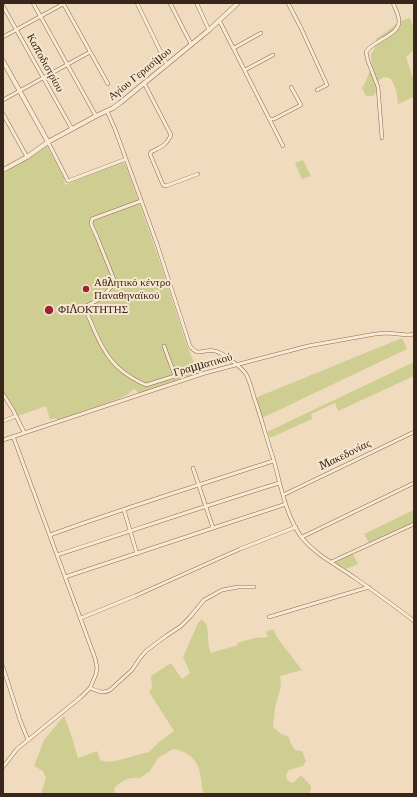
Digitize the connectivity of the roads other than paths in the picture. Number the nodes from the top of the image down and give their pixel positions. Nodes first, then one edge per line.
1 (33, 3) edge
2 (63, 3) edge
3 (137, 3) edge
4 (170, 3) edge
5 (238, 3) edge
6 (288, 3) edge
7 (393, 3) edge
8 (197, 4) dead end
9 (3, 6) edge
10 (40, 16) junction
11 (220, 20) junction
12 (16, 30) junction
13 (209, 30) junction
14 (261, 33) dead end
15 (3, 37) edge
16 (191, 44) junction
17 (234, 48) junction
18 (90, 52) junction
19 (273, 55) dead end
20 (3, 61) edge
21 (68, 64) junction
22 (167, 64) junction
23 (245, 70) junction
24 (43, 78) junction
25 (144, 83) junction
26 (108, 84) dead end
27 (291, 87) dead end
28 (317, 90) dead end
29 (20, 91) junction
30 (3, 100) edge
31 (107, 111) junction
32 (3, 114) edge
33 (96, 116) junction
34 (270, 120) junction
35 (72, 129) junction
36 (382, 138) dead end
37 (48, 142) junction
38 (283, 146) dead end
39 (27, 157) junction
40 (126, 159) junction
41 (3, 170) edge
42 (198, 174) dead end
43 (140, 201) junction
44 (414, 334) edge
45 (164, 346) dead end
46 (237, 365) junction
47 (3, 394) edge
48 (16, 416) junction
49 (3, 421) edge
50 (24, 432) junction
51 (414, 432) edge
52 (13, 436) junction
53 (3, 440) edge
54 (274, 461) junction
55 (193, 468) dead end
56 (279, 483) junction
57 (414, 483) edge
58 (199, 484) junction
59 (283, 495) junction
60 (286, 504) junction
61 (205, 506) junction
62 (124, 510) junction
63 (414, 524) edge
64 (296, 527) junction
65 (213, 528) junction
66 (130, 532) junction
67 (50, 535) junction
68 (302, 537) junction
69 (137, 554) junction
70 (57, 555) junction
71 (331, 562) junction
72 (65, 577) junction
73 (254, 587) dead end
74 (369, 587) junction
75 (269, 617) dead end
76 (81, 618) junction
77 (414, 621) edge
78 (3, 667) edge
79 (90, 688) junction
80 (28, 740) junction
81 (3, 767) edge

1 - 10 street
2 - 10 street
2 - 18 street
3 - 22 street
4 - 16 street
5 - 11 street, Αγίου Γερασίμου
6 - 28 street
7 - 36 street
8 - 13 street
9 - 12 street, Καποδιστρίου
10 - 12 street
10 - 21 street
11 - 13 street, Αγίου Γερασίμου
11 - 17 street
12 - 15 street
12 - 24 street, Καποδιστρίου
13 - 16 street, Αγίου Γερασίμου
14 - 17 street
16 - 22 street, Αγίου Γερασίμου
17 - 23 street
18 - 21 street
18 - 26 street
19 - 23 street
20 - 29 street
21 - 24 street
21 - 33 street
22 - 25 street, Αγίου Γερασίμου
23 - 34 street
24 - 29 street
24 - 35 street, Καποδιστρίου
25 - 31 street, Αγίου Γερασίμου
25 - 42 street
27 - 34 street
29 - 30 street
29 - 37 street
31 - 33 street, Αγίου Γερασίμου
31 - 40 street
32 - 39 street
33 - 35 street, Αγίου Γερασίμου
34 - 38 street
35 - 37 street, Αγίου Γερασίμου
37 - 39 street, Αγίου Γερασίμου
37 - 40 street
39 - 41 street, Αγίου Γερασίμου
40 - 43 street
43 - 45 street
43 - 46 street
44 - 46 street, Γραμματικού
46 - 50 street, Γραμματικού
46 - 54 street
47 - 48 street
48 - 49 street
48 - 50 street
50 - 52 street, Γραμματικού
51 - 59 street, Μακεδονίας
52 - 53 street, Γραμματικού
52 - 67 street
54 - 56 street
54 - 58 street
55 - 58 street
56 - 59 street
56 - 61 street
57 - 68 street
58 - 61 street
58 - 62 street
59 - 60 street
60 - 64 street
60 - 65 street
61 - 65 street
61 - 66 street
62 - 66 street
62 - 67 street
63 - 71 street
64 - 68 street
64 - 76 street
65 - 69 street
66 - 69 street
66 - 70 street
67 - 70 street
68 - 71 street
69 - 72 street
70 - 72 street
71 - 74 street
72 - 76 street
73 - 79 street
74 - 75 street
74 - 77 street
76 - 79 street
78 - 80 street
79 - 80 street
80 - 81 street

